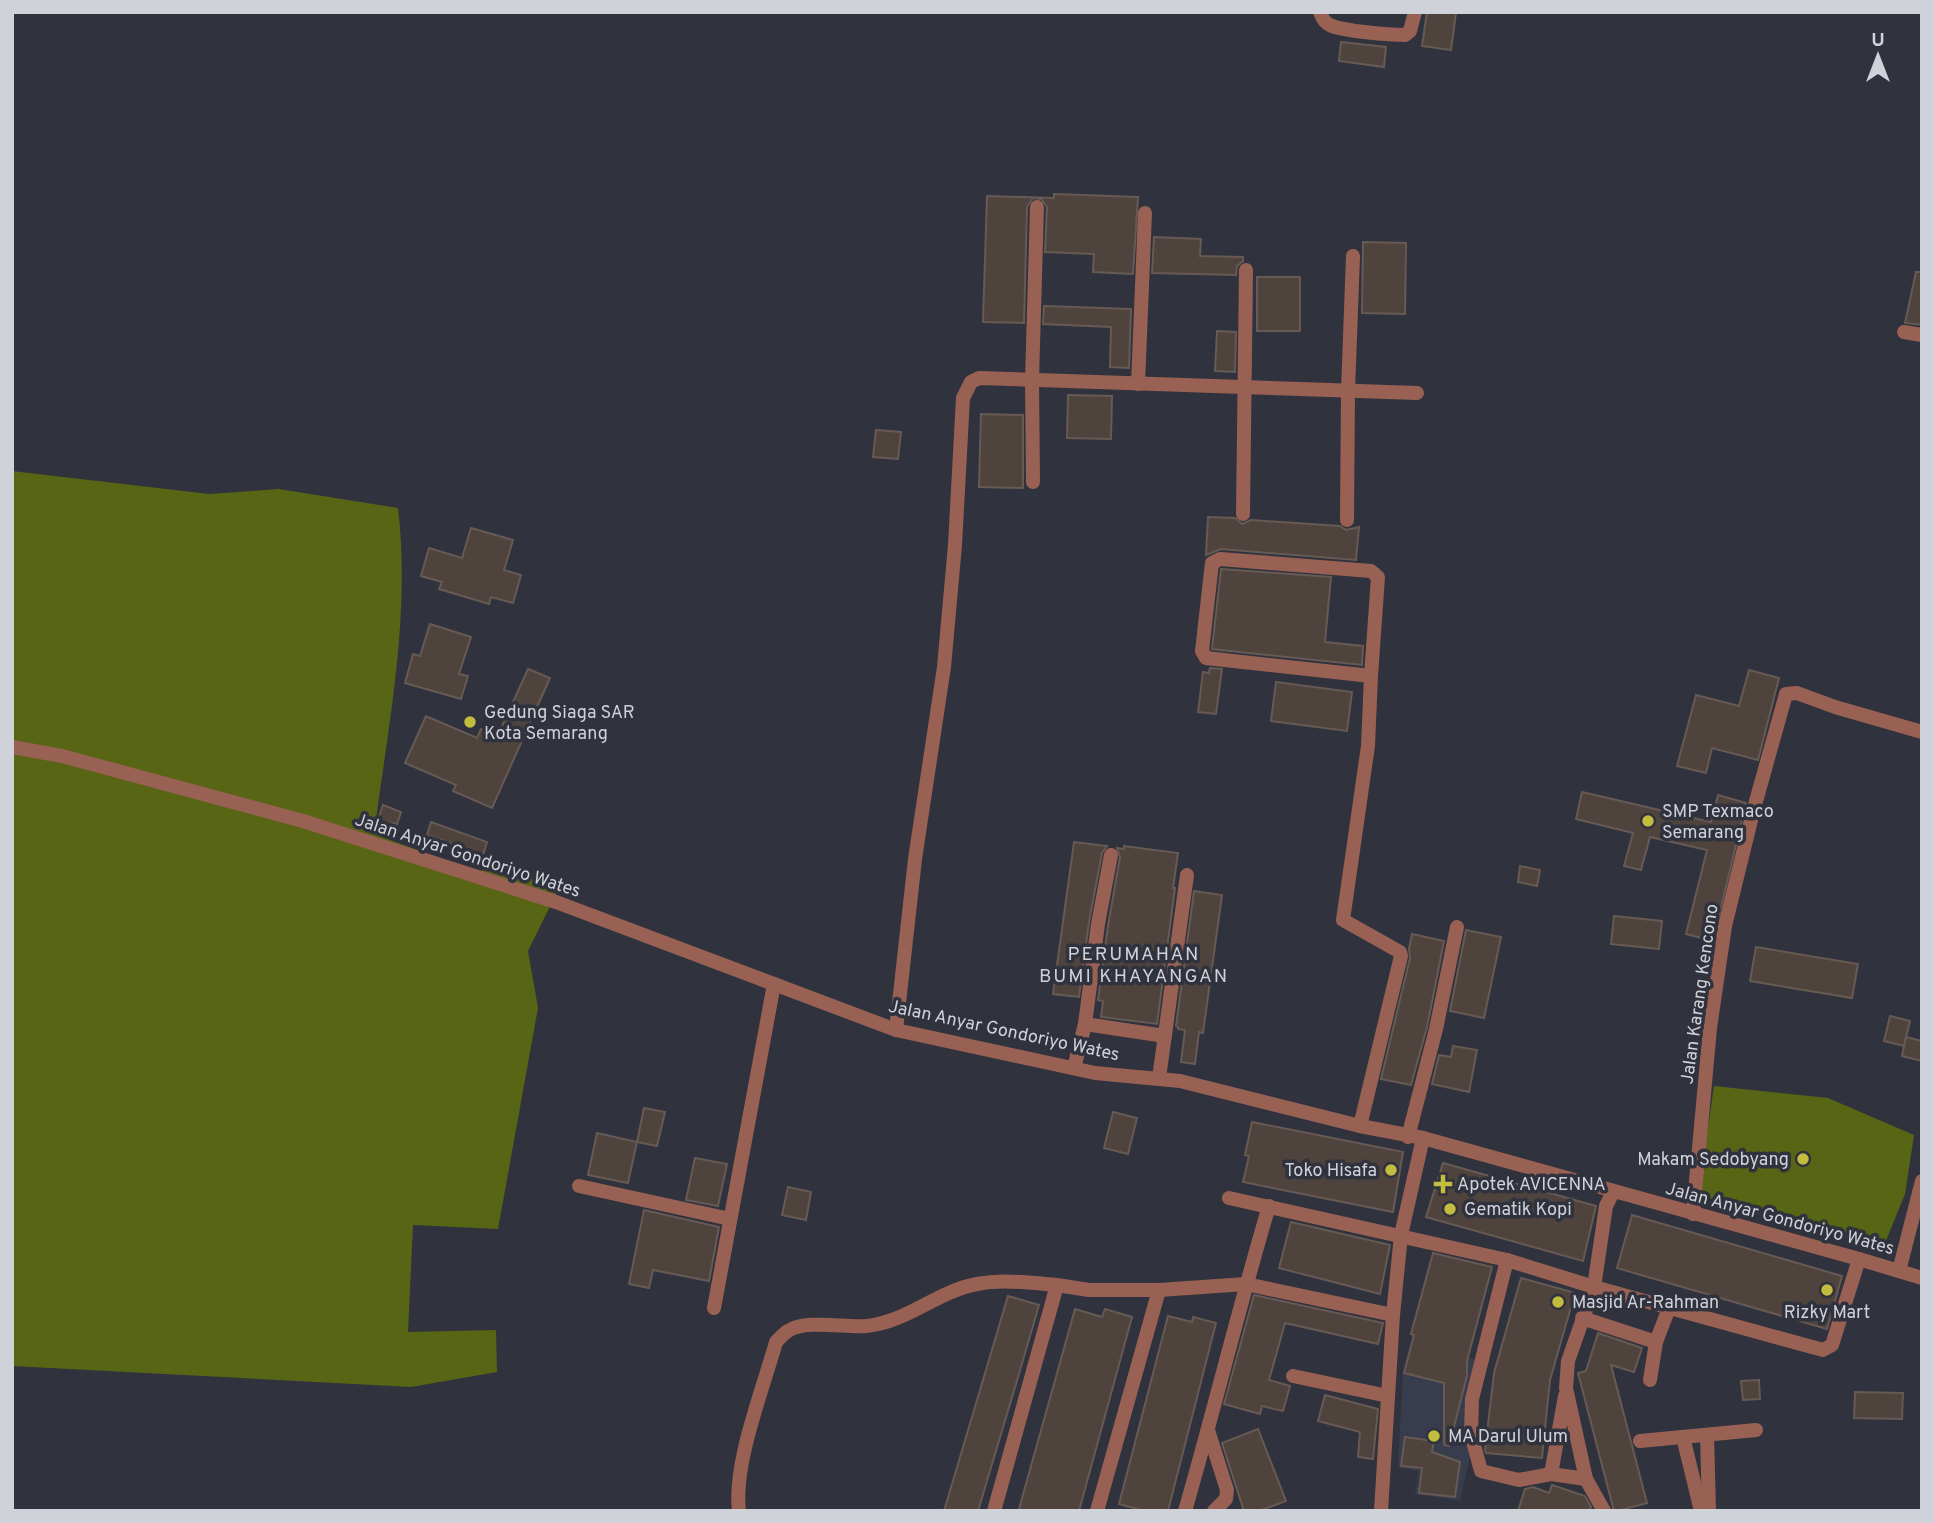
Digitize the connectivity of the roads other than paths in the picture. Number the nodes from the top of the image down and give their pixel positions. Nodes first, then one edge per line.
1 (1320, 12) edge
2 (1415, 12) edge
3 (1037, 207) dead end
4 (1146, 213) dead end
5 (1353, 256) dead end
6 (1246, 270) dead end
7 (1904, 332) dead end
8 (1922, 335) edge
9 (1032, 380) junction
10 (1138, 384) junction
11 (1245, 388) junction
12 (1348, 391) junction
13 (1417, 393) dead end
14 (1033, 482) dead end
15 (1243, 514) dead end
16 (1347, 520) dead end
17 (1370, 676) junction
18 (1922, 732) edge
19 (12, 747) edge
20 (1111, 855) dead end
21 (1188, 875) dead end
22 (1457, 927) dead end
23 (774, 984) junction
24 (1085, 1024) junction
25 (896, 1030) junction
26 (1165, 1036) junction
27 (1074, 1068) junction
28 (1159, 1078) junction
29 (1360, 1126) junction
30 (1415, 1138) junction
31 (1922, 1181) edge
32 (579, 1186) dead end
33 (1613, 1192) junction
34 (1230, 1198) dead end
35 (1269, 1206) junction
36 (1693, 1214) junction
37 (730, 1219) junction
38 (1401, 1235) junction
39 (1858, 1259) junction
40 (1507, 1260) junction
41 (1899, 1271) junction
42 (1922, 1278) edge
43 (1246, 1284) junction
44 (1057, 1285) junction
45 (1594, 1287) junction
46 (1159, 1290) junction
47 (714, 1308) dead end
48 (1669, 1308) junction
49 (1393, 1315) junction
50 (1583, 1318) junction
51 (1656, 1342) junction
52 (1293, 1376) dead end
53 (1650, 1380) dead end
54 (1566, 1388) junction
55 (1388, 1396) junction
56 (1209, 1430) junction
57 (1756, 1430) dead end
58 (1707, 1435) junction
59 (1683, 1437) junction
60 (1640, 1441) dead end
61 (1551, 1474) junction
62 (1586, 1479) junction
63 (739, 1511) edge
64 (995, 1511) edge
65 (1097, 1511) edge
66 (1185, 1511) edge
67 (1214, 1511) edge
68 (1381, 1511) edge
69 (1604, 1511) edge
70 (1701, 1511) edge
71 (1709, 1511) edge

1 - 2 street
3 - 9 street
4 - 10 street
5 - 12 street
6 - 11 street
7 - 8 street
9 - 10 street
9 - 14 street
9 - 25 street
10 - 11 street
11 - 12 street
11 - 15 street
12 - 13 street
12 - 16 street
17 - 17 street
17 - 29 street
18 - 36 street, Jalan Karang Kencono
19 - 23 street, Jalan Anyar Gondoriyo Wates
20 - 24 street
21 - 26 street
22 - 30 street
23 - 25 street, Jalan Anyar Gondoriyo Wates
23 - 37 street
24 - 26 street
24 - 27 street
25 - 27 street, Jalan Anyar Gondoriyo Wates
26 - 28 street
27 - 28 street, Jalan Anyar Gondoriyo Wates
28 - 29 street, Jalan Anyar Gondoriyo Wates
29 - 30 street, Jalan Anyar Gondoriyo Wates
30 - 33 street, Jalan Anyar Gondoriyo Wates
30 - 38 street
31 - 41 street
32 - 37 street
33 - 36 street, Jalan Anyar Gondoriyo Wates
33 - 45 street
34 - 35 street
35 - 38 street
35 - 43 street
36 - 39 street, Jalan Anyar Gondoriyo Wates
37 - 47 street
38 - 40 street
38 - 49 street
39 - 41 street, Jalan Anyar Gondoriyo Wates
39 - 48 street
40 - 45 street
40 - 61 street
41 - 42 street, Jalan Anyar Gondoriyo Wates
43 - 46 street
43 - 49 street
43 - 56 street
44 - 46 street
44 - 63 street
44 - 64 street
45 - 48 street
45 - 50 street
46 - 65 street
48 - 51 street
49 - 55 street
50 - 51 street
50 - 54 street
51 - 53 street
52 - 55 street
54 - 61 street
54 - 62 street
55 - 68 street
56 - 66 street
56 - 67 street
57 - 58 street
58 - 59 street
58 - 71 street
59 - 60 street
59 - 70 street
61 - 62 street
62 - 69 street

